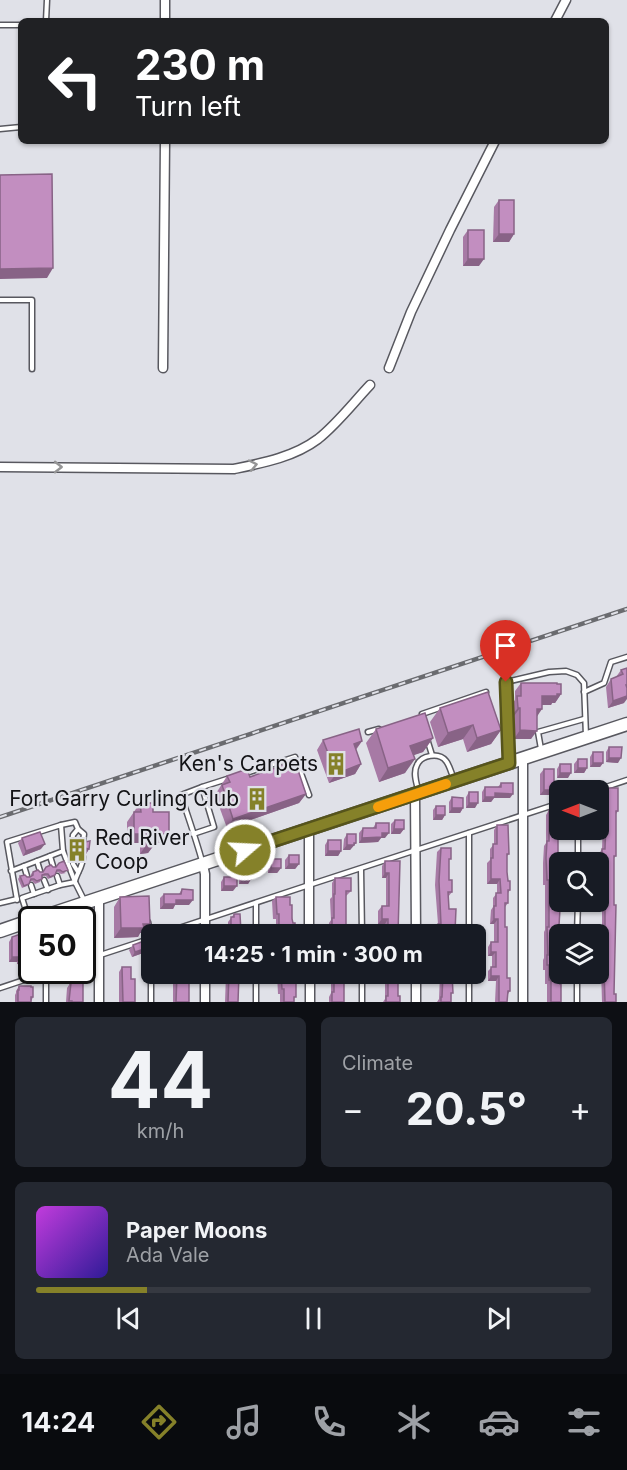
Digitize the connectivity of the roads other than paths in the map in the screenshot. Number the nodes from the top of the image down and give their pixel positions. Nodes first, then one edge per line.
1 (47, 0) edge
2 (165, 0) edge
3 (566, 0) edge
4 (46, 18) edge
5 (165, 18) edge
6 (557, 18) edge
7 (0, 25) edge
8 (18, 25) edge
9 (18, 128) edge
10 (0, 129) edge
11 (165, 144) edge
12 (493, 144) edge
13 (0, 300) edge
14 (163, 368) dead end
15 (389, 368) dead end
16 (32, 369) dead end
17 (370, 385) dead end
18 (0, 467) edge
19 (627, 657) edge
20 (486, 692) edge
21 (584, 692) junction
22 (419, 715) edge
23 (585, 719) junction
24 (627, 724) edge
25 (388, 726) edge
26 (368, 732) dead end
27 (426, 735) edge
28 (586, 737) junction
29 (542, 752) junction
30 (432, 756) junction
31 (524, 758) junction
32 (509, 763) junction
33 (243, 774) edge
34 (233, 777) edge
35 (627, 780) edge
36 (454, 781) junction
37 (609, 786) edge
38 (202, 787) junction
39 (417, 794) junction
40 (309, 795) dead end
41 (549, 807) edge
42 (522, 816) junction
43 (61, 825) junction
44 (78, 829) junction
45 (309, 829) junction
46 (469, 833) junction
47 (193, 834) junction
48 (72, 843) edge
49 (83, 843) edge
50 (63, 851) junction
51 (416, 851) junction
52 (50, 856) junction
53 (72, 857) dead end
54 (83, 857) edge
55 (37, 861) junction
56 (203, 865) junction
57 (24, 866) junction
58 (53, 866) edge
59 (361, 869) junction
60 (11, 871) junction
61 (40, 871) edge
62 (78, 872) junction
63 (27, 876) edge
64 (57, 876) edge
65 (44, 880) edge
66 (75, 882) junction
67 (31, 885) edge
68 (60, 885) junction
69 (309, 885) junction
70 (48, 890) junction
71 (34, 894) junction
72 (22, 898) junction
73 (99, 898) junction
74 (17, 900) junction
75 (0, 903) edge
76 (85, 903) junction
77 (256, 904) junction
78 (25, 906) edge
79 (75, 906) edge
80 (147, 912) edge
81 (205, 920) junction
82 (149, 924) edge
83 (192, 924) edge
84 (205, 924) edge
85 (256, 924) edge
86 (309, 924) edge
87 (362, 924) edge
88 (416, 924) edge
89 (469, 924) edge
90 (18, 925) edge
91 (0, 931) edge
92 (141, 941) edge
93 (99, 955) junction
94 (96, 956) edge
95 (18, 982) edge
96 (46, 984) edge
97 (151, 984) edge
98 (205, 984) edge
99 (256, 984) edge
100 (310, 984) edge
101 (362, 984) edge
102 (416, 984) edge
103 (469, 984) edge
104 (577, 984) edge
105 (0, 988) edge
106 (46, 1002) edge
107 (99, 1002) edge
108 (151, 1002) edge
109 (205, 1002) edge
110 (256, 1002) edge
111 (310, 1002) edge
112 (362, 1002) edge
113 (416, 1002) edge
114 (469, 1002) edge
115 (523, 1002) edge
116 (577, 1002) edge

1 - 4 lane
2 - 5 street
3 - 6 street
7 - 8 lane
9 - 10 lane
11 - 14 street
12 - 15 street
13 - 16 lane
18 -> 17 street
19 - 21 lane
20 - 22 lane
21 - 23 lane
21 - 32 lane
23 - 28 lane
23 - 29 lane
24 - 28 main road
25 - 26 lane
27 - 30 lane
28 - 29 main road
29 - 31 main road
30 - 36 lane
30 - 39 lane
31 - 32 main road
31 - 42 street
32 - 36 main road
33 - 40 lane
34 - 38 lane
35 - 37 lane
36 - 39 main road
38 - 47 lane
38 - 47 lane
39 - 45 main road
39 - 51 street
41 - 42 lane
42 - 46 lane
42 - 115 street
43 - 44 lane
43 - 50 lane
43 - 60 lane
44 - 48 lane
44 - 49 lane
45 - 56 main road
45 - 69 street
46 - 51 lane
46 - 89 lane
47 - 56 lane
50 - 52 lane
50 - 66 lane
51 - 59 lane
51 - 88 street
52 - 55 lane
52 - 58 lane
53 - 62 lane
54 - 62 lane
55 - 57 lane
55 - 61 lane
56 - 73 main road
56 - 81 street
57 - 60 lane
57 - 63 lane
59 - 69 lane
59 - 87 lane
60 - 74 lane
62 - 66 lane
64 - 68 lane
65 - 70 lane
66 - 68 lane
66 - 76 lane
67 - 71 lane
68 - 70 lane
69 - 77 lane
69 - 86 street
70 - 71 lane
71 - 72 lane
72 - 74 lane
72 - 78 lane
73 - 76 main road
73 - 93 street
74 - 75 lane
76 - 79 main road
77 - 81 lane
77 - 85 lane
80 - 82 lane
81 - 83 lane
81 - 84 street
90 - 91 main road
92 - 93 lane
93 - 94 lane
93 - 107 street
95 - 105 lane
96 - 106 lane
97 - 108 lane
98 - 109 street
99 - 110 lane
100 - 111 street
101 - 112 lane
102 - 113 street
103 - 114 lane
104 - 116 lane

